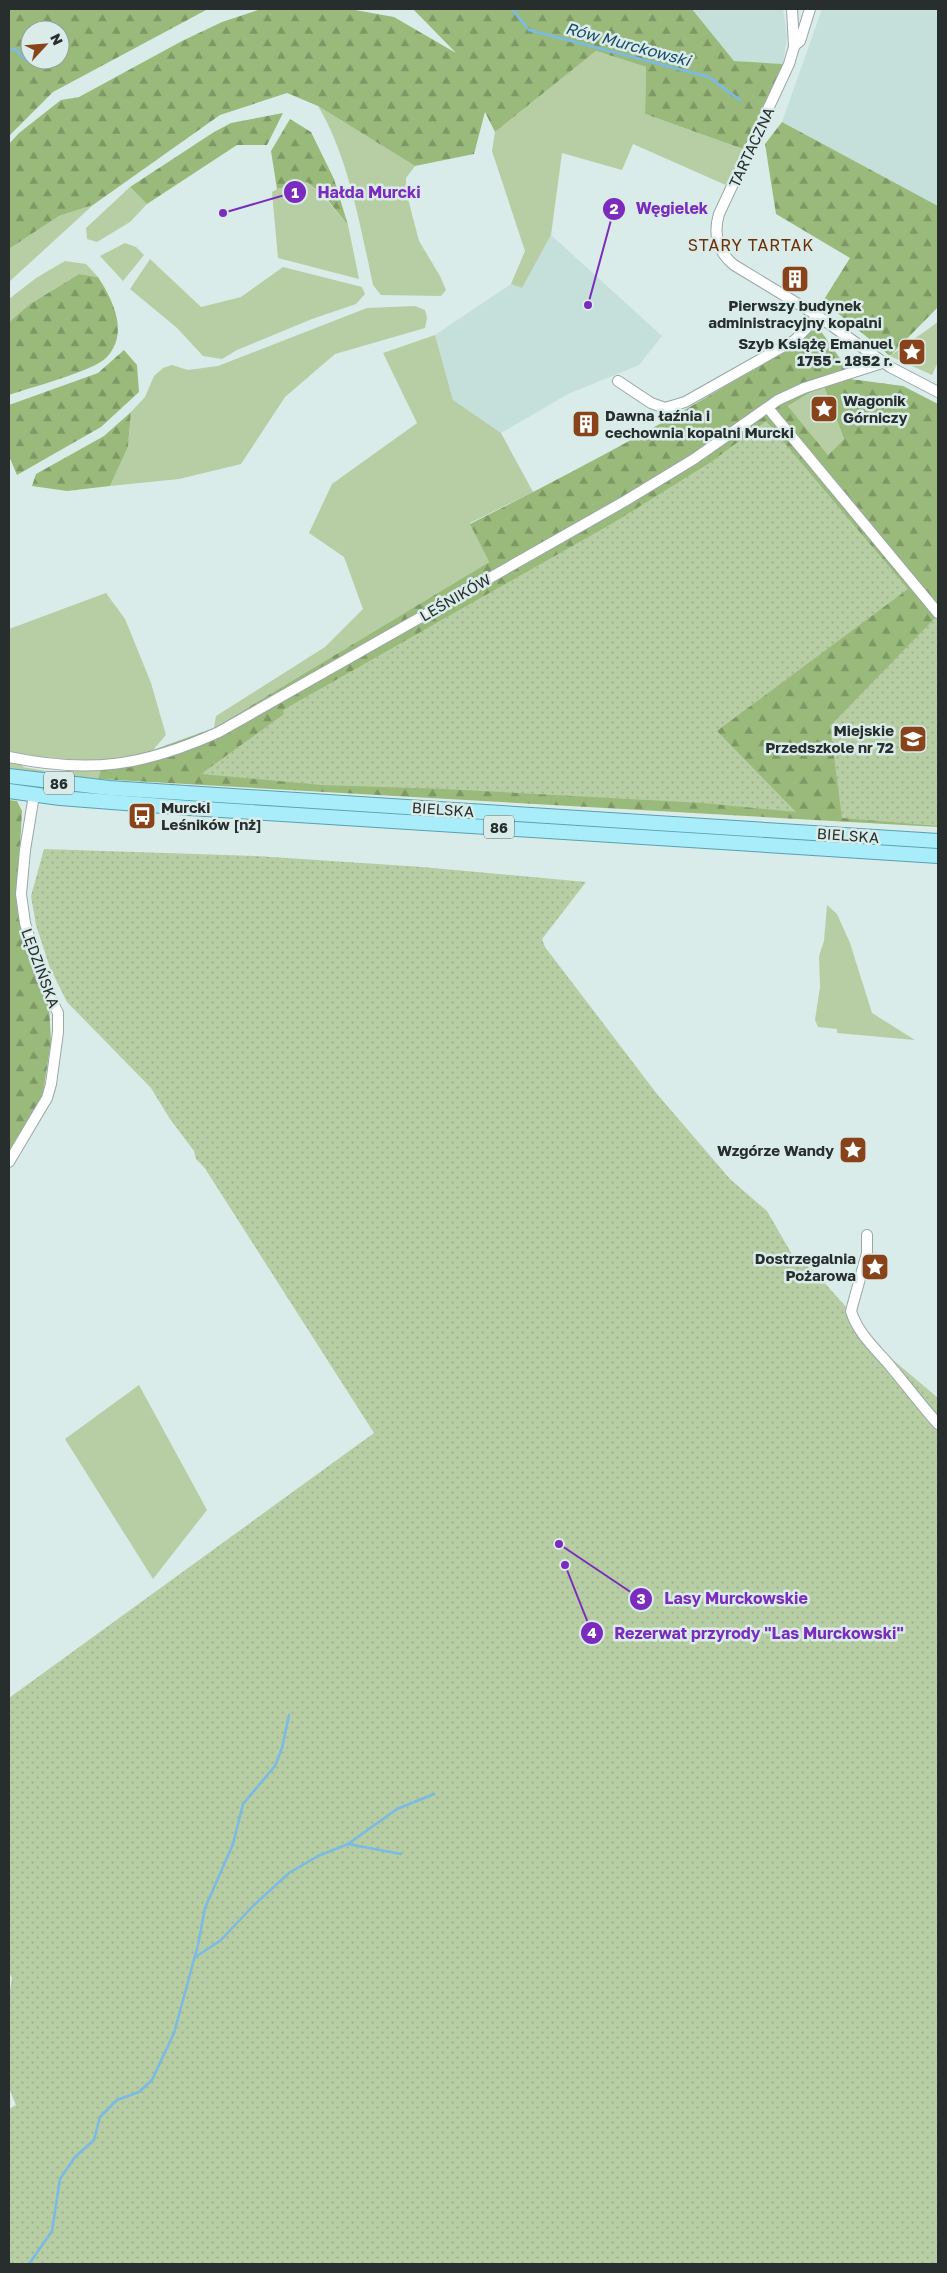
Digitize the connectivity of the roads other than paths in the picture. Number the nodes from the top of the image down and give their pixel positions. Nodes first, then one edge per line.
1 (793, 9) edge
2 (810, 9) edge
3 (794, 47) junction
4 (818, 316) junction
5 (882, 363) junction
6 (618, 381) dead end
7 (938, 392) edge
8 (768, 408) junction
9 (938, 613) edge
10 (9, 757) edge
11 (9, 776) edge
12 (9, 791) edge
13 (34, 795) junction
14 (938, 841) edge
15 (938, 856) edge
16 (9, 1162) edge
17 (866, 1235) dead end
18 (938, 1424) edge

1 - 3 street, TARTACZNA
2 - 3 street, TARTACZNA
3 - 4 street, TARTACZNA
4 - 5 street
4 - 6 street
5 - 7 street
5 - 8 street, LEŚNIKÓW
8 - 9 street
8 - 10 street, LEŚNIKÓW
11 - 14 main road, BIELSKA / 86
12 - 13 main road, BIELSKA / 86
13 - 15 main road, BIELSKA / 86
13 - 16 street, LĘDZIŃSKA
17 - 18 street

